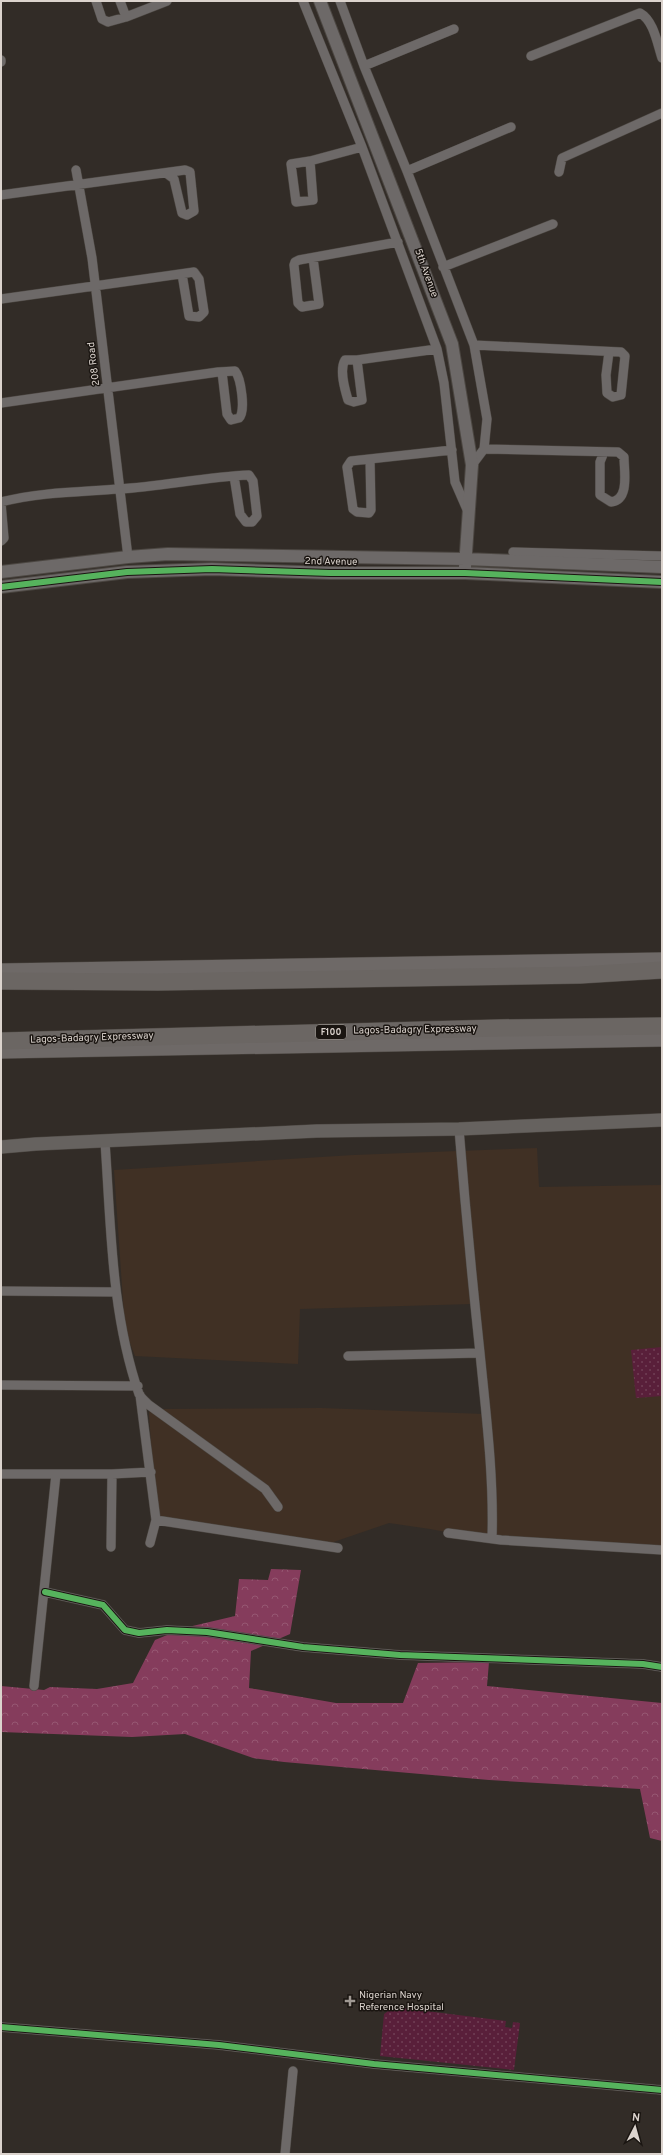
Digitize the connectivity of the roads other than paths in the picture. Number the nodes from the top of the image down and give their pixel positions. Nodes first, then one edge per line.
1 (96, 1) edge
2 (120, 1) edge
3 (167, 1) edge
4 (302, 1) edge
5 (320, 1) edge
6 (340, 1) edge
7 (126, 17) junction
8 (454, 29) dead end
9 (661, 55) edge
10 (531, 56) dead end
11 (364, 66) junction
12 (662, 113) edge
13 (511, 127) dead end
14 (362, 147) junction
15 (310, 161) junction
16 (76, 170) dead end
17 (407, 171) junction
18 (559, 172) dead end
19 (166, 173) junction
20 (78, 185) junction
21 (1, 195) edge
22 (553, 224) dead end
23 (398, 242) junction
24 (313, 258) junction
25 (443, 267) junction
26 (182, 274) junction
27 (96, 286) junction
28 (1, 299) edge
29 (474, 345) junction
30 (437, 349) junction
31 (609, 352) junction
32 (357, 360) dead end
33 (222, 372) junction
34 (108, 388) junction
35 (1, 403) edge
36 (484, 449) junction
37 (452, 450) junction
38 (604, 452) junction
39 (370, 459) junction
40 (472, 465) junction
41 (234, 476) junction
42 (120, 489) junction
43 (1, 502) edge
44 (469, 515) junction
45 (1, 541) edge
46 (513, 552) dead end
47 (128, 556) junction
48 (662, 556) edge
49 (464, 559) junction
50 (662, 567) edge
51 (1, 572) edge
52 (465, 573) junction
53 (662, 582) edge
54 (1, 587) edge
55 (662, 960) edge
56 (662, 970) edge
57 (1, 971) edge
58 (1, 981) edge
59 (662, 1026) edge
60 (662, 1039) edge
61 (1, 1041) edge
62 (1, 1051) edge
63 (662, 1120) edge
64 (459, 1129) junction
65 (105, 1142) junction
66 (1, 1147) edge
67 (1, 1291) edge
68 (116, 1292) junction
69 (480, 1353) junction
70 (348, 1356) dead end
71 (1, 1385) edge
72 (139, 1391) junction
73 (151, 1472) junction
74 (1, 1474) edge
75 (56, 1474) junction
76 (112, 1474) junction
77 (278, 1507) dead end
78 (156, 1520) junction
79 (448, 1533) dead end
80 (492, 1538) junction
81 (150, 1543) dead end
82 (112, 1547) dead end
83 (338, 1548) dead end
84 (662, 1550) edge
85 (45, 1592) junction
86 (662, 1667) edge
87 (34, 1686) dead end
88 (1, 2027) edge
89 (293, 2071) dead end
90 (662, 2090) edge
91 (284, 2154) edge

1 - 7 street
2 - 7 street
3 - 7 street
4 - 14 street
5 - 40 street, 5th Avenue
6 - 11 street
8 - 11 street
9 - 10 street
11 - 17 street
12 - 18 street
13 - 17 street
14 - 15 street
14 - 23 street
15 - 15 street
16 - 20 street, 208 Road
17 - 25 street
19 - 19 street
19 - 20 street
20 - 21 street
20 - 27 street, 208 Road
22 - 25 street
23 - 24 street
23 - 30 street
24 - 24 street
25 - 29 street
26 - 26 street
26 - 27 street
27 - 28 street
27 - 34 street, 208 Road
29 - 31 street
29 - 36 street
30 - 32 street
30 - 37 street
31 - 31 street
33 - 33 street
33 - 34 street
34 - 35 street
34 - 42 street, 208 Road
36 - 38 street
36 - 40 street
37 - 39 street
37 - 44 street
38 - 38 street
39 - 39 street
40 - 44 street, 5th Avenue
41 - 41 street
41 - 42 street
42 - 43 street
42 - 47 street, 208 Road
43 - 45 street
44 - 49 street, 5th Avenue
46 - 48 street
47 - 49 street, 2nd Avenue
47 - 51 street, 2nd Avenue
49 - 50 street, 2nd Avenue
49 - 52 street, 5th Avenue
52 - 53 street, 2nd Avenue
52 - 54 street, 2nd Avenue
55 - 57 main road
56 - 58 highway
59 - 61 highway, Lagos-Badagry Expressway / F100
60 - 62 main road, Lagos-Badagry Expressway
63 - 64 main road
64 - 65 main road
64 - 69 street
65 - 66 main road
65 - 68 street
67 - 68 street
68 - 72 street
69 - 70 street
69 - 80 street
71 - 72 street
72 - 73 street
72 - 77 street
73 - 76 street
73 - 78 street
74 - 75 street
75 - 76 street
75 - 85 street
76 - 82 street
78 - 81 street
78 - 83 street
79 - 80 street
80 - 84 street
85 - 86 street
85 - 87 street
88 - 90 street
89 - 91 street

